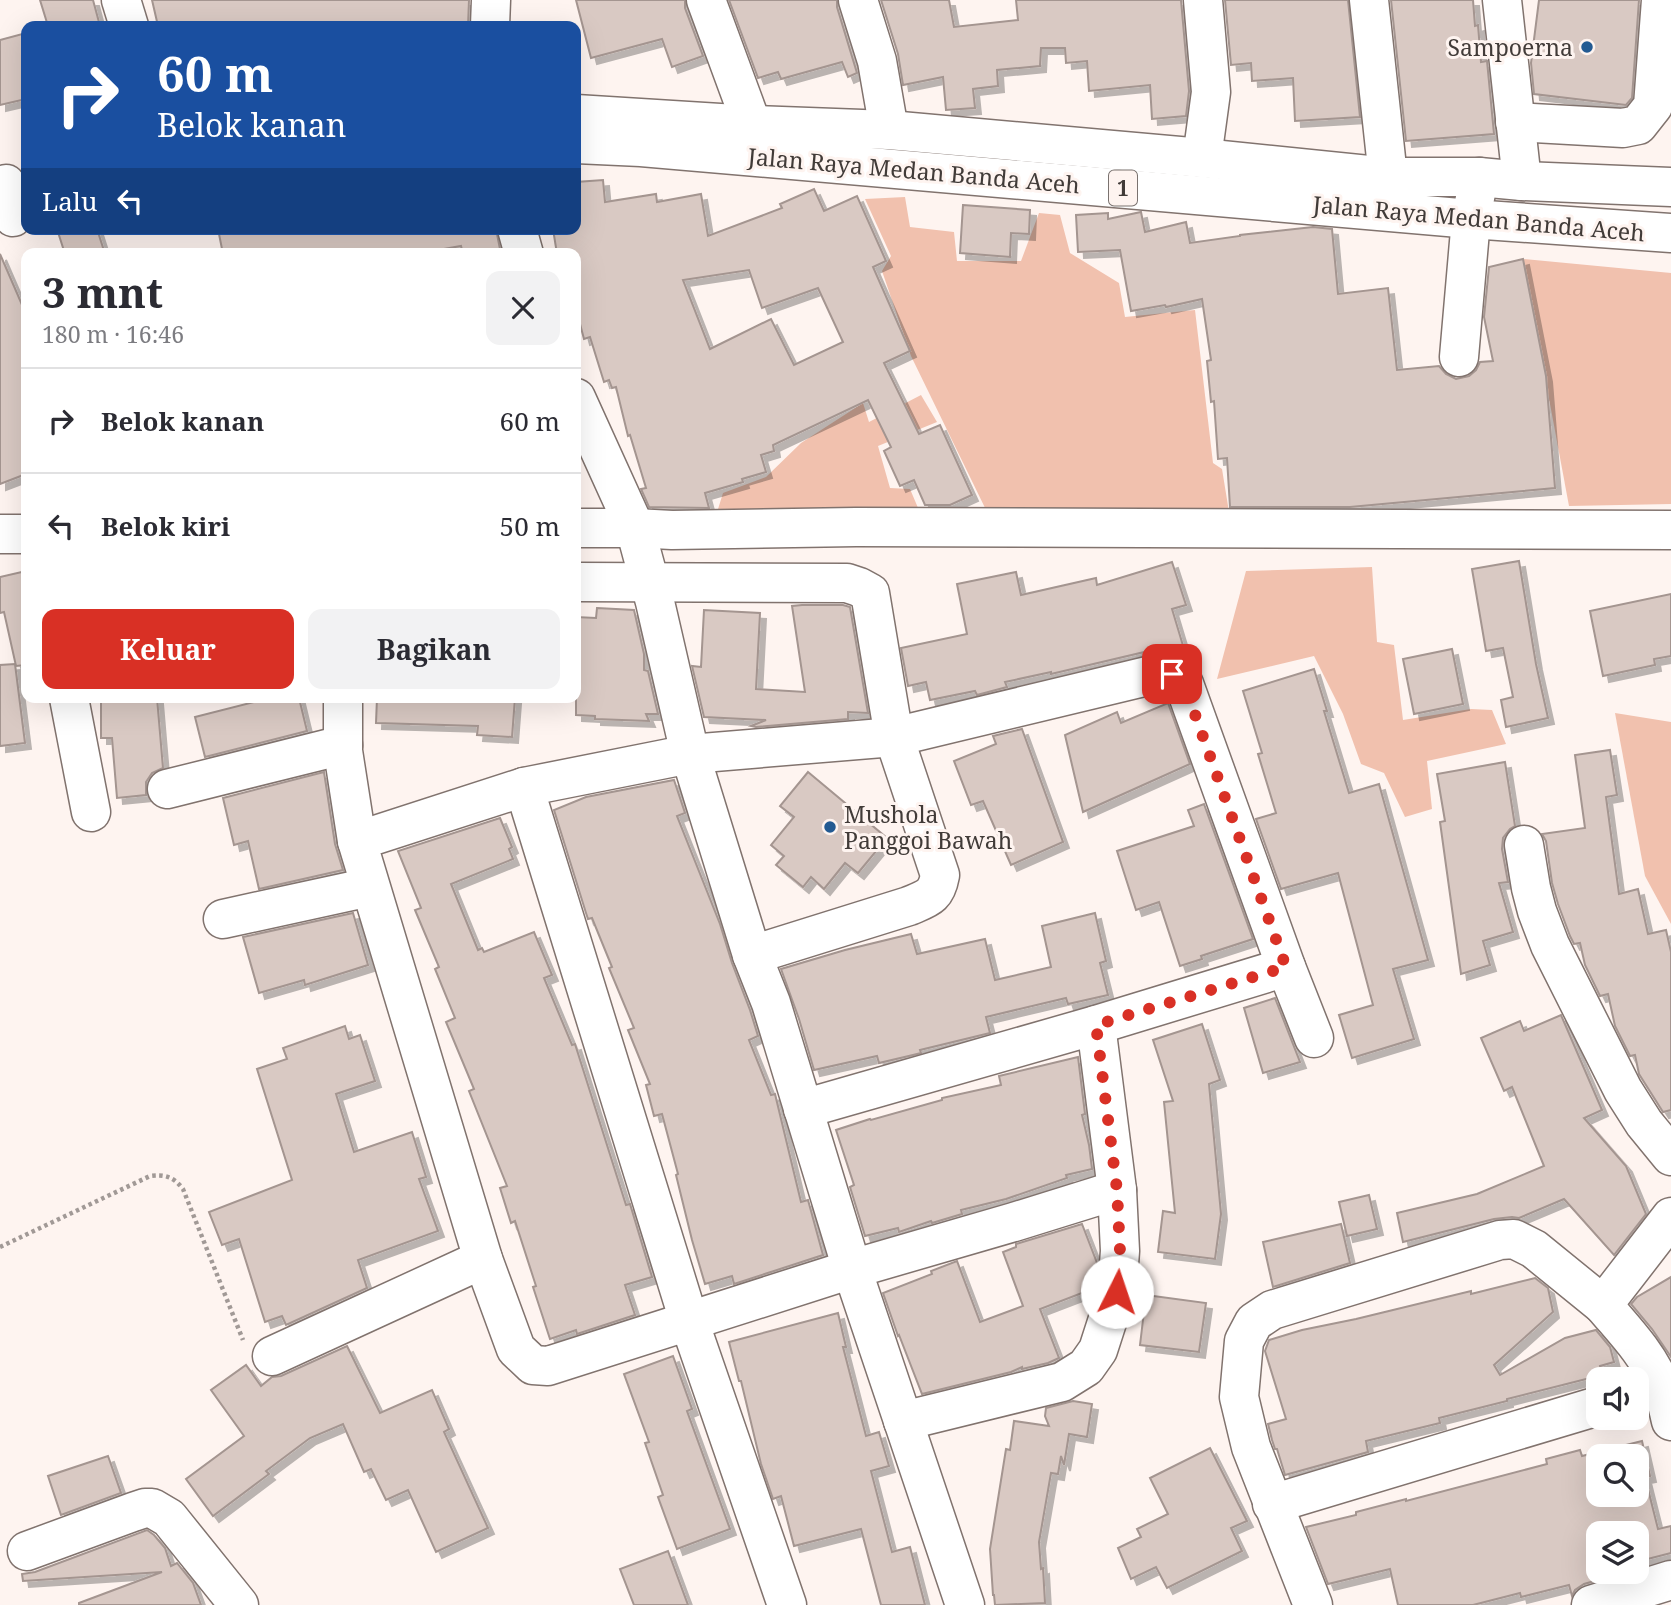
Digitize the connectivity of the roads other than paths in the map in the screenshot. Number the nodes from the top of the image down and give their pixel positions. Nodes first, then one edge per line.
1 (121, 0) edge
2 (491, 0) edge
3 (706, 0) edge
4 (858, 0) edge
5 (1203, 0) edge
6 (1369, 0) edge
7 (1502, 0) edge
8 (1661, 0) edge
9 (127, 21) edge
10 (490, 21) edge
11 (581, 114) edge
12 (1515, 122) junction
13 (752, 125) junction
14 (889, 130) junction
15 (581, 144) edge
16 (1202, 158) junction
17 (1388, 177) junction
18 (1479, 177) junction
19 (1522, 181) junction
20 (1671, 187) edge
21 (1471, 219) junction
22 (1671, 233) edge
23 (1459, 357) dead end
24 (581, 409) edge
25 (581, 528) edge
26 (635, 528) junction
27 (1671, 530) edge
28 (0, 534) edge
29 (21, 534) edge
30 (650, 581) junction
31 (581, 582) edge
32 (70, 703) edge
33 (343, 703) edge
34 (894, 737) junction
35 (343, 745) junction
36 (690, 754) junction
37 (524, 787) junction
38 (167, 789) dead end
39 (92, 812) dead end
40 (357, 841) junction
41 (1524, 845) dead end
42 (370, 887) junction
43 (223, 919) dead end
44 (752, 955) junction
45 (1286, 967) junction
46 (1096, 1025) junction
47 (1314, 1038) dead end
48 (803, 1109) junction
49 (1671, 1156) edge
50 (1117, 1190) junction
51 (1671, 1217) edge
52 (483, 1259) junction
53 (852, 1269) junction
54 (1602, 1305) junction
55 (689, 1321) junction
56 (272, 1356) road end
57 (1660, 1396) edge
58 (1586, 1410) edge
59 (903, 1421) junction
60 (1272, 1504) junction
61 (27, 1551) dead end
62 (1671, 1580) edge
63 (239, 1605) edge
64 (787, 1605) edge
65 (965, 1605) edge
66 (1313, 1605) edge
67 (1591, 1605) edge

1 - 9 main road
2 - 10 main road
3 - 13 main road
4 - 14 main road
5 - 16 main road
6 - 17 main road
7 - 12 main road
8 - 12 main road
11 - 13 main road, Jalan Raya Medan Banda Aceh / 1
12 - 19 main road
13 - 14 main road, Jalan Raya Medan Banda Aceh / 1
14 - 16 main road, Jalan Raya Medan Banda Aceh / 1
15 - 21 main road, Jalan Raya Medan Banda Aceh / 1
16 - 17 main road, Jalan Raya Medan Banda Aceh / 1
17 - 18 main road, Jalan Raya Medan Banda Aceh / 1
18 - 19 main road, Jalan Raya Medan Banda Aceh / 1
18 - 21 main road
19 - 20 main road, Jalan Raya Medan Banda Aceh / 1
21 - 22 main road, Jalan Raya Medan Banda Aceh / 1
21 - 23 main road
24 - 26 main road
25 - 26 main road
26 - 27 main road
26 - 30 main road
28 - 29 main road
30 - 31 main road
30 - 34 main road
30 - 36 main road
32 - 39 main road
33 - 35 main road
34 - 36 main road
34 - 44 main road
34 - 45 main road
35 - 38 main road
35 - 40 main road
36 - 37 main road
36 - 44 main road
37 - 40 main road
37 - 55 main road
40 - 42 main road
41 - 49 main road
42 - 43 main road
42 - 52 main road
44 - 48 main road
45 - 46 main road
45 - 47 main road
46 - 48 main road
46 - 50 main road
48 - 53 main road
50 - 53 main road
50 - 59 main road
51 - 54 main road
52 - 55 main road
52 - 56 main road
53 - 55 main road
53 - 59 main road
54 - 57 main road
54 - 60 main road
55 - 64 main road
58 - 60 main road
59 - 65 main road
60 - 66 main road
61 - 63 main road
62 - 67 main road

